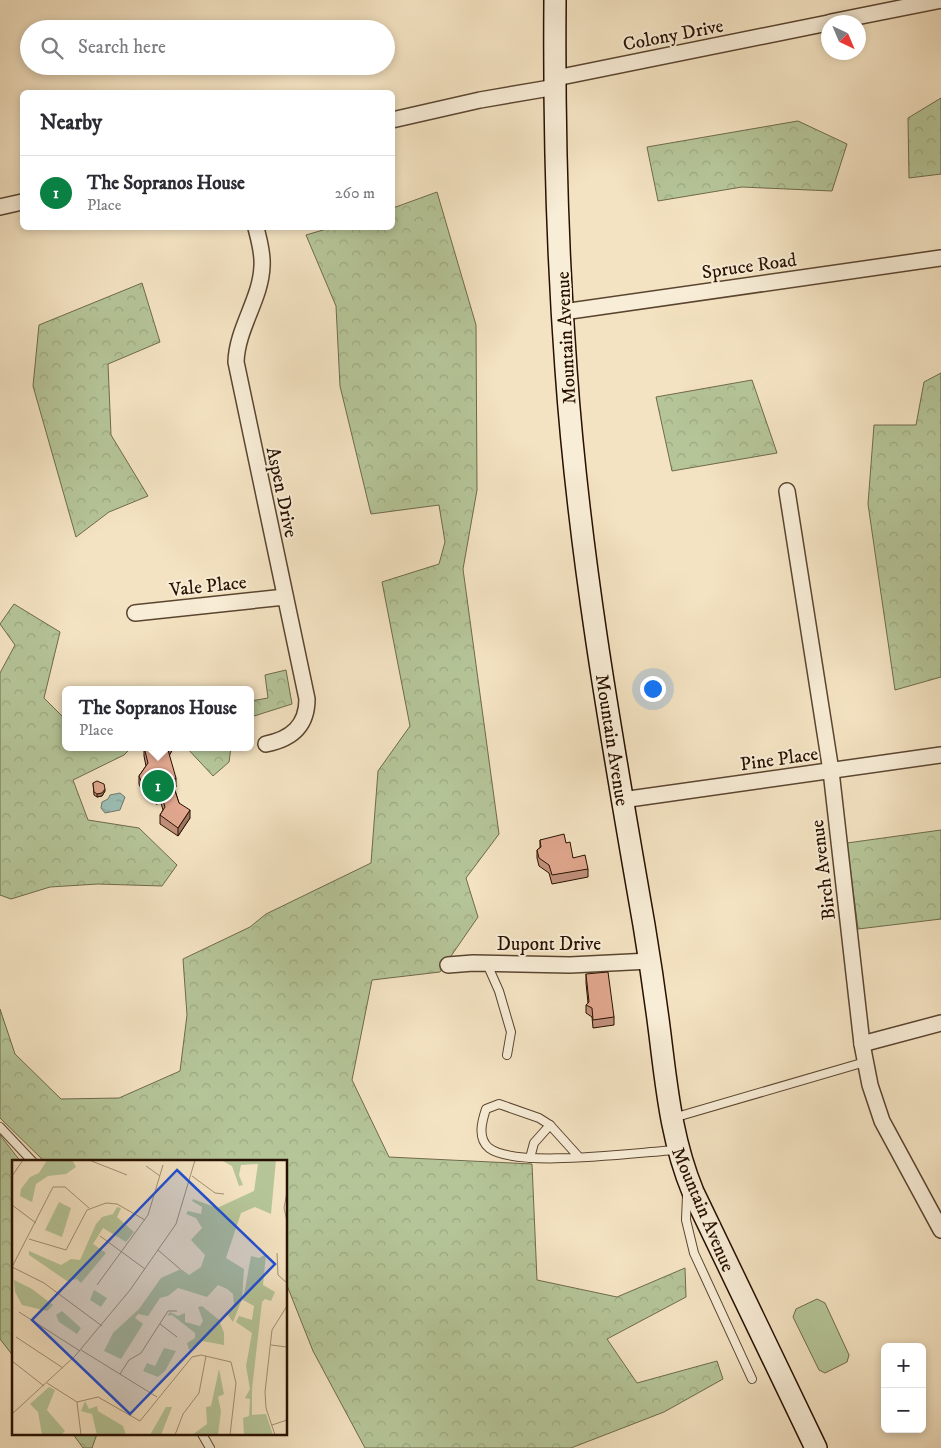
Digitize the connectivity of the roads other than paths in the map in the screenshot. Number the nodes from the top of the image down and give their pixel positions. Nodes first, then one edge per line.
1 (556, 0) edge
2 (941, 0) edge
3 (866, 16) edge
4 (821, 25) edge
5 (556, 83) junction
6 (395, 119) edge
7 (20, 202) edge
8 (0, 207) edge
9 (256, 230) edge
10 (941, 258) edge
11 (563, 312) junction
12 (787, 491) dead end
13 (285, 597) junction
14 (135, 613) dead end
15 (266, 744) dead end
16 (941, 755) edge
17 (830, 771) junction
18 (622, 800) junction
19 (650, 961) junction
20 (487, 964) junction
21 (448, 966) dead end
22 (941, 1023) edge
23 (862, 1044) junction
24 (507, 1055) dead end
25 (866, 1062) junction
26 (671, 1118) junction
27 (550, 1125) junction
28 (0, 1127) edge
29 (677, 1150) junction
30 (578, 1156) junction
31 (530, 1158) junction
32 (31, 1160) edge
33 (688, 1180) junction
34 (941, 1230) edge
35 (752, 1379) dead end
36 (204, 1436) edge
37 (210, 1448) edge
38 (816, 1448) edge

1 - 5 street, Mountain Avenue
2 - 3 street, Colony Drive
4 - 5 street, Colony Drive
5 - 6 street, Colony Drive
5 - 11 street, Mountain Avenue
7 - 8 street
9 - 13 street, Aspen Drive
10 - 11 street, Spruce Road
11 - 18 street, Mountain Avenue
12 - 17 street, Birch Avenue
13 - 14 street, Vale Place
13 - 15 street, Aspen Drive
16 - 17 street, Pine Place
17 - 18 street, Pine Place
17 - 23 street, Birch Avenue
18 - 19 street, Mountain Avenue
19 - 20 street, Dupont Drive
19 - 26 street, Mountain Avenue
20 - 21 street, Dupont Drive
20 - 24 lane
22 - 23 street
23 - 25 street, Birch Avenue
25 - 26 lane
25 - 34 street, Birch Avenue
26 - 29 street, Mountain Avenue
27 - 30 lane
27 - 31 lane
27 - 31 lane
28 - 32 lane
29 - 30 lane
29 - 33 street, Mountain Avenue
30 - 31 lane
33 - 35 lane
33 - 38 street, Mountain Avenue
36 - 37 lane

